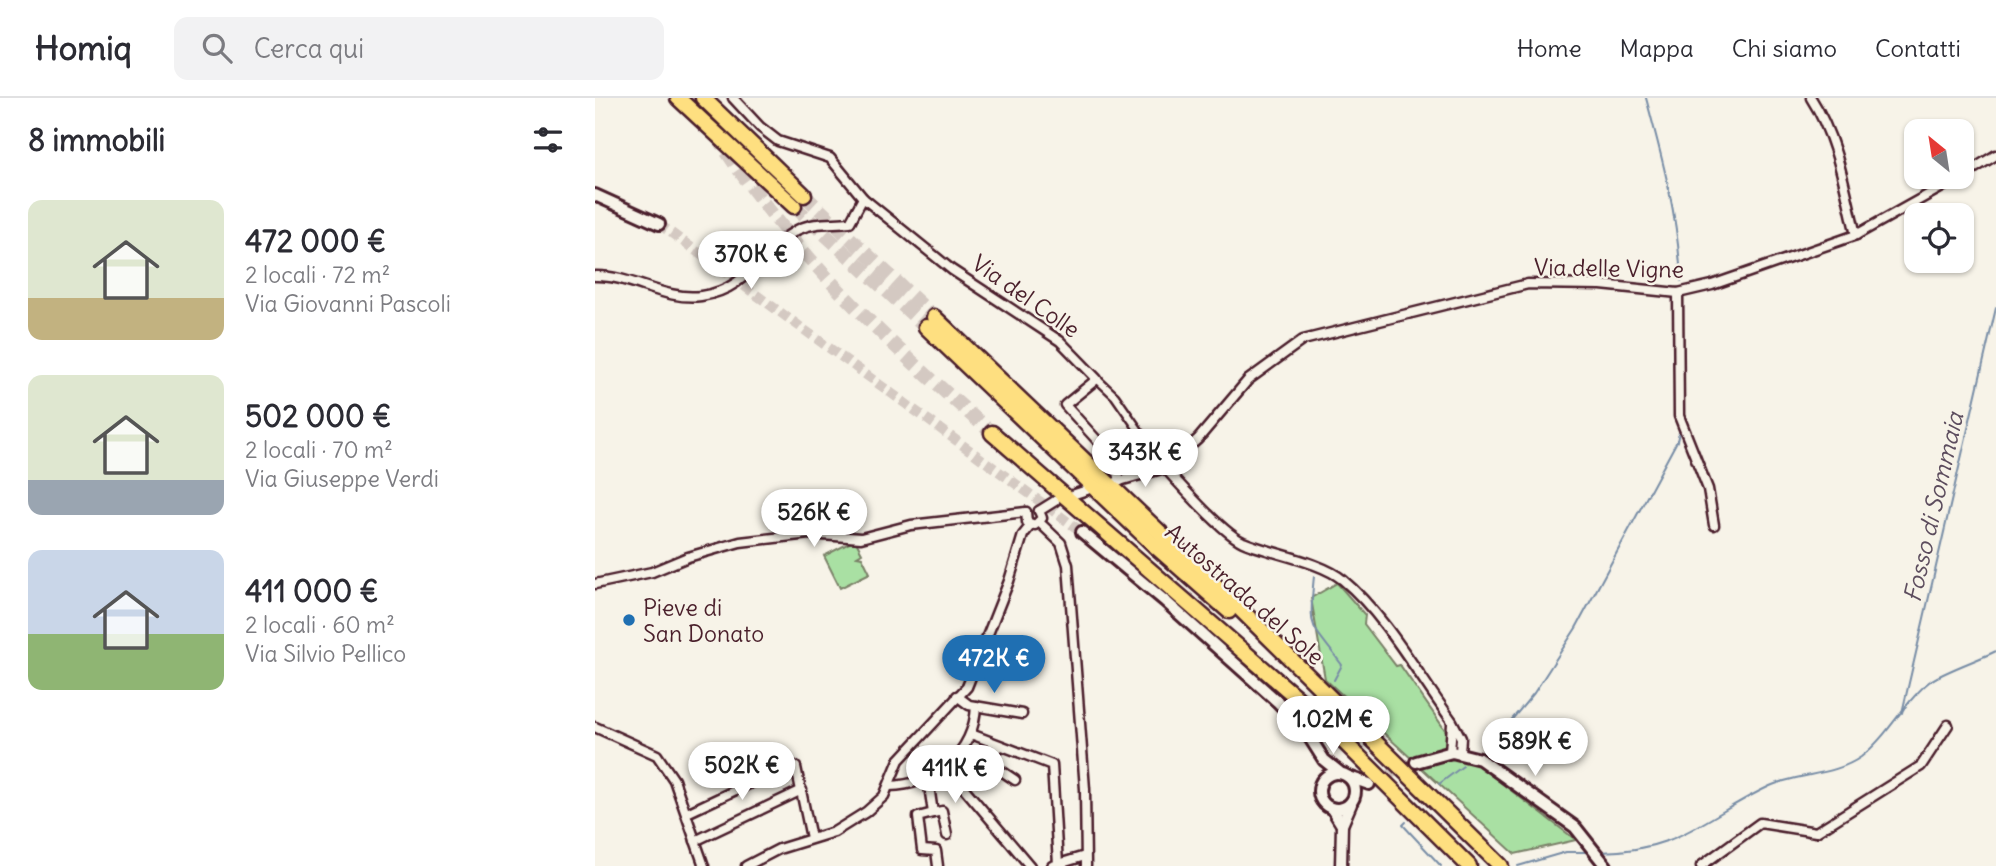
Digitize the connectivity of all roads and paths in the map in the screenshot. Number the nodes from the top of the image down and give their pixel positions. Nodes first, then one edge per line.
1 (678, 98) edge
2 (703, 98) edge
3 (733, 98) edge
4 (1811, 98) edge
5 (1996, 155) edge
6 (1974, 168) edge
7 (1938, 189) edge
8 (595, 195) edge
9 (863, 198) junction
10 (659, 224) tunnel mouth
11 (1856, 235) junction
12 (595, 276) edge
13 (1678, 293) junction
14 (930, 322) tunnel mouth
15 (1097, 379) junction
16 (992, 433) tunnel mouth
17 (1165, 468) junction
18 (1087, 490) dead end
19 (1075, 494) dead end
20 (1055, 501) dead end
21 (1039, 511) junction
22 (1026, 513) junction
23 (1035, 523) junction
24 (1714, 525) dead end
25 (1082, 532) tunnel mouth
26 (595, 584) edge
27 (957, 696) junction
28 (976, 706) junction
29 (1022, 714) dead end
30 (1948, 725) dead end
31 (595, 727) edge
32 (971, 734) junction
33 (997, 747) junction
34 (1455, 752) junction
35 (1324, 760) junction
36 (1416, 762) tunnel mouth
37 (947, 768) junction
38 (1344, 774) junction
39 (928, 779) junction
40 (1323, 779) junction
41 (1015, 780) dead end
42 (890, 786) junction
43 (802, 790) junction
44 (1353, 800) junction
45 (1332, 809) junction
46 (687, 813) junction
47 (933, 813) junction
48 (1342, 825) junction
49 (947, 835) dead end
50 (811, 838) junction
51 (695, 841) junction
52 (1085, 856) junction
53 (1496, 861) edge
54 (1604, 863) edge
55 (1055, 865) edge
56 (704, 866) edge
57 (746, 866) edge
58 (938, 866) edge
59 (1030, 866) edge
60 (1086, 866) edge
61 (1341, 866) edge
62 (1469, 866) edge
63 (1701, 866) edge

1 - 2 highway
3 - 9 street, Via del Colle
4 - 11 street
5 - 6 street, Via delle Vigne
7 - 11 street, Via delle Vigne
8 - 10 main road
9 - 12 street
9 - 15 street, Via del Colle
11 - 13 street, Via delle Vigne
13 - 17 street, Via delle Vigne
13 - 24 street
14 - 53 highway, Autostrada del Sole
15 - 17 street, Via del Colle
15 - 17 street
16 - 62 highway, Autostrada del Sole
17 - 34 street, Via del Colle
18 - 19 street
20 - 21 street
21 - 22 street
21 - 23 street
22 - 23 street
22 - 26 street
23 - 27 street
23 - 52 street
25 - 35 main road
27 - 28 street
27 - 42 street
28 - 29 street
28 - 32 street
30 - 63 street
31 - 46 street
32 - 33 street
32 - 37 street
33 - 41 street
33 - 55 street
34 - 36 main road
34 - 54 main road
35 - 38 main road
35 - 40 main road
37 - 39 street
37 - 59 street
38 - 40 main road
38 - 44 main road
38 - 44 main road
39 - 42 street
39 - 47 street
40 - 45 main road
42 - 50 street
43 - 46 street
43 - 50 street
43 - 51 street
44 - 45 main road
44 - 48 street
45 - 48 street
46 - 51 street
47 - 49 street
47 - 58 street
48 - 61 street
50 - 57 street
51 - 56 street
52 - 55 street
52 - 60 street

